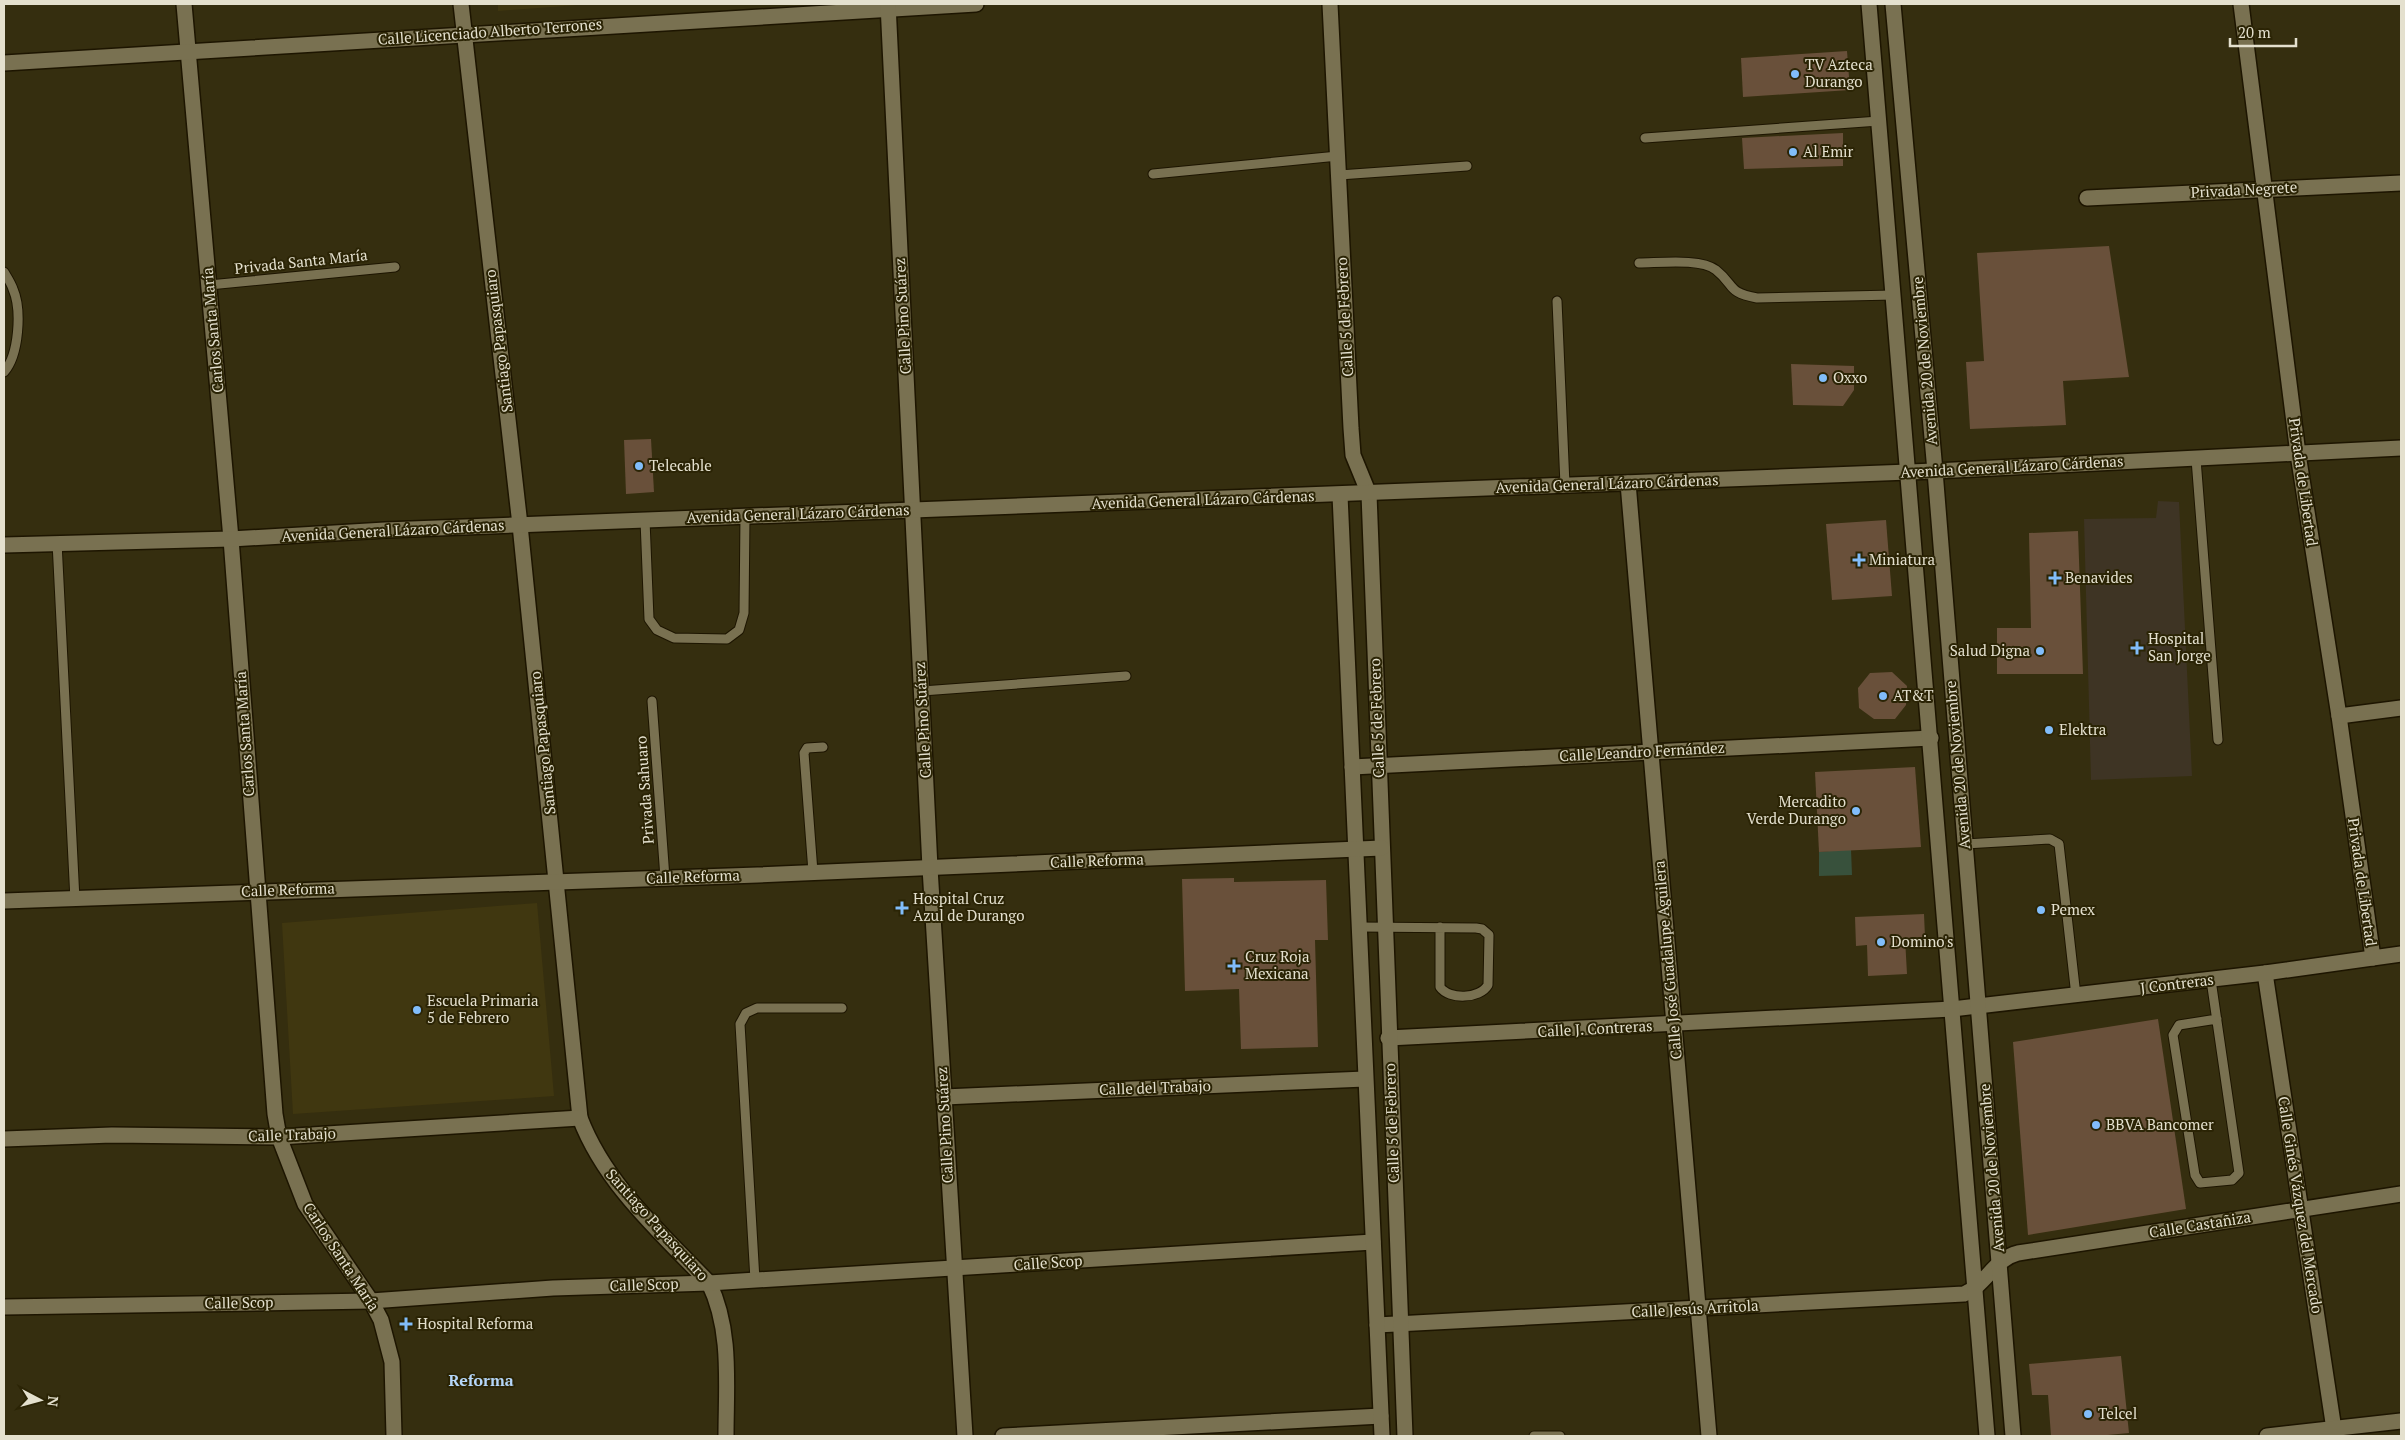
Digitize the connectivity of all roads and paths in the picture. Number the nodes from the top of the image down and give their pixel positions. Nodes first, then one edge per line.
1 (184, 4) edge
2 (461, 4) edge
3 (976, 4) edge
4 (1330, 4) edge
5 (1869, 4) edge
6 (1893, 4) edge
7 (2241, 4) edge
8 (888, 6) edge
9 (464, 34) junction
10 (188, 51) junction
11 (4, 63) edge
12 (1879, 121) junction
13 (1645, 138) dead end
14 (1338, 156) junction
15 (1467, 166) dead end
16 (1153, 174) dead end
17 (1338, 175) junction
18 (2401, 183) edge
19 (2264, 189) junction
20 (2087, 198) dead end
21 (1639, 263) dead end
22 (395, 267) dead end
23 (4, 272) edge
24 (209, 285) junction
25 (1894, 295) junction
26 (1557, 301) dead end
27 (4, 372) edge
28 (2401, 448) edge
29 (2298, 454) junction
30 (2196, 459) junction
31 (1935, 471) junction
32 (1909, 472) junction
33 (1628, 483) junction
34 (1565, 486) junction
35 (1369, 494) junction
36 (1340, 495) junction
37 (912, 510) junction
38 (745, 516) junction
39 (645, 520) junction
40 (520, 525) junction
41 (231, 539) junction
42 (57, 542) junction
43 (4, 545) edge
44 (1126, 676) dead end
45 (922, 691) junction
46 (652, 701) dead end
47 (2401, 708) edge
48 (2340, 716) junction
49 (1931, 738) junction
50 (2218, 740) dead end
51 (823, 747) dead end
52 (1650, 752) junction
53 (1379, 765) junction
54 (1352, 767) junction
55 (1965, 844) junction
56 (1382, 848) junction
57 (1356, 850) junction
58 (930, 868) junction
59 (813, 872) junction
60 (665, 878) junction
61 (557, 882) junction
62 (257, 891) junction
63 (75, 900) junction
64 (4, 901) edge
65 (1359, 927) junction
66 (1384, 927) junction
67 (1440, 927) junction
68 (2401, 954) edge
69 (2373, 958) junction
70 (2265, 973) junction
71 (2211, 980) junction
72 (2076, 996) junction
73 (1978, 1007) junction
74 (842, 1008) dead end
75 (1952, 1009) junction
76 (2217, 1019) junction
77 (1673, 1025) junction
78 (1388, 1038) junction
79 (1365, 1079) junction
80 (944, 1097) junction
81 (580, 1118) junction
82 (279, 1137) junction
83 (4, 1138) edge
84 (2401, 1194) edge
85 (2300, 1210) junction
86 (1373, 1242) junction
87 (2000, 1261) junction
88 (954, 1268) junction
89 (755, 1280) junction
90 (709, 1283) junction
91 (1976, 1289) junction
92 (371, 1301) junction
93 (4, 1308) edge
94 (1697, 1309) junction
95 (1400, 1324) junction
96 (1376, 1325) junction
97 (1381, 1416) junction
98 (2401, 1421) edge
99 (2334, 1432) edge
100 (394, 1436) edge
101 (726, 1436) edge
102 (965, 1436) edge
103 (1003, 1436) edge
104 (1382, 1436) edge
105 (1405, 1436) edge
106 (1534, 1436) edge
107 (1560, 1436) edge
108 (1709, 1436) edge
109 (1987, 1436) edge
110 (2013, 1436) edge
111 (2267, 1436) edge

1 - 10 street, Carlos Santa María
2 - 9 street, Santiago Papasquiaro
3 - 8 street, Calle Licenciado Alberto Terrones
4 - 14 street, Calle 5 de Febrero
5 - 12 street, Avenida 20 de Noviembre
6 - 31 street, Avenida 20 de Noviembre
7 - 19 street, Privada de Libertad
8 - 9 street, Calle Licenciado Alberto Terrones
8 - 37 street, Calle Pino Suárez
9 - 10 street, Calle Licenciado Alberto Terrones
9 - 40 street, Santiago Papasquiaro
10 - 11 street, Calle Licenciado Alberto Terrones
10 - 24 street, Carlos Santa María
12 - 13 lane
12 - 25 street, Avenida 20 de Noviembre
14 - 16 lane
14 - 17 street, Calle 5 de Febrero
15 - 17 lane
17 - 35 street, Calle 5 de Febrero
18 - 19 street, Privada Negrete
19 - 20 street, Privada Negrete
19 - 29 street, Privada de Libertad
21 - 25 lane
22 - 24 lane, Privada Santa María
23 - 27 lane
24 - 41 street, Carlos Santa María
25 - 32 street, Avenida 20 de Noviembre
26 - 34 lane
28 - 29 street, Avenida General Lázaro Cárdenas
29 - 30 street, Avenida General Lázaro Cárdenas
29 - 48 street, Privada de Libertad
30 - 31 street, Avenida General Lázaro Cárdenas
30 - 50 lane
31 - 32 street, Avenida General Lázaro Cárdenas
31 - 55 street, Avenida 20 de Noviembre
32 - 33 street, Avenida General Lázaro Cárdenas
32 - 49 street, Avenida 20 de Noviembre
33 - 34 street, Avenida General Lázaro Cárdenas
33 - 52 street, Calle José Guadalupe Aguilera
34 - 35 street, Avenida General Lázaro Cárdenas
35 - 36 street, Avenida General Lázaro Cárdenas
35 - 53 street, Calle 5 de Febrero
36 - 37 street, Avenida General Lázaro Cárdenas
36 - 54 street, Calle 5 de Febrero
37 - 38 street, Avenida General Lázaro Cárdenas
37 - 45 street, Calle Pino Suárez
38 - 39 street, Avenida General Lázaro Cárdenas
38 - 39 lane
39 - 40 street, Avenida General Lázaro Cárdenas
40 - 41 street, Avenida General Lázaro Cárdenas
40 - 61 street, Santiago Papasquiaro
41 - 42 street, Avenida General Lázaro Cárdenas
41 - 62 street, Carlos Santa María
42 - 43 street, Avenida General Lázaro Cárdenas
42 - 63 lane
44 - 45 lane
45 - 58 street, Calle Pino Suárez
46 - 60 lane, Privada Sahuaro
47 - 48 street
48 - 69 street, Privada de Libertad
49 - 52 street, Calle Leandro Fernández
49 - 75 street, Avenida 20 de Noviembre
51 - 59 lane
52 - 53 street, Calle Leandro Fernández
52 - 77 street, Calle José Guadalupe Aguilera
53 - 54 street, Calle Leandro Fernández
53 - 56 street, Calle 5 de Febrero
54 - 57 street, Calle 5 de Febrero
55 - 72 lane
55 - 73 street, Avenida 20 de Noviembre
56 - 57 street, Calle Reforma
56 - 66 street, Calle 5 de Febrero
57 - 58 street, Calle Reforma
57 - 65 street, Calle 5 de Febrero
58 - 59 street, Calle Reforma
58 - 80 street, Calle Pino Suárez
59 - 60 street, Calle Reforma
60 - 61 street, Calle Reforma
61 - 62 street, Calle Reforma
61 - 81 street, Santiago Papasquiaro
62 - 63 street, Calle Reforma
62 - 82 street, Carlos Santa María
63 - 64 street, Calle Reforma
65 - 66 lane
65 - 79 street, Calle 5 de Febrero
66 - 67 lane
66 - 78 street, Calle 5 de Febrero
67 - 67 lane
68 - 69 street, J Contreras
69 - 70 street, J Contreras
70 - 71 street, J Contreras
70 - 85 street, Calle Ginés Vázquez del Mercado
71 - 72 street, J Contreras
71 - 76 lane
72 - 73 street, J Contreras
73 - 75 street, J Contreras
73 - 87 street, Avenida 20 de Noviembre
74 - 89 lane
75 - 77 street, Calle J. Contreras
75 - 91 street, Avenida 20 de Noviembre
76 - 76 lane
77 - 78 street, Calle J. Contreras
77 - 94 street, Calle José Guadalupe Aguilera
78 - 95 street, Calle 5 de Febrero
79 - 80 street, Calle del Trabajo
79 - 86 street, Calle 5 de Febrero
80 - 88 street, Calle Pino Suárez
81 - 82 street, Calle Trabajo
81 - 90 street, Santiago Papasquiaro
82 - 83 street, Calle Trabajo
82 - 92 street, Carlos Santa María
84 - 85 street, Calle Castañiza
85 - 87 street, Calle Castañiza
85 - 99 street, Calle Ginés Vázquez del Mercado
86 - 88 street, Calle Scop
86 - 96 street, Calle 5 de Febrero
87 - 91 street
87 - 110 street, Avenida 20 de Noviembre
88 - 89 street, Calle Scop
88 - 102 street, Calle Pino Suárez
89 - 90 street, Calle Scop
90 - 92 street, Calle Scop
90 - 101 street, Santiago Papasquiaro
91 - 94 street, Calle Jesús Arritola
91 - 109 street, Avenida 20 de Noviembre
92 - 93 street, Calle Scop
92 - 100 street, Carlos Santa María
94 - 95 street, Calle Jesús Arritola
94 - 108 street, Calle José Guadalupe Aguilera
95 - 96 street, Calle Jesús Arritola
95 - 105 street, Calle 5 de Febrero
96 - 97 street, Calle 5 de Febrero
97 - 103 street
97 - 104 street, Calle 5 de Febrero
98 - 99 street
99 - 111 street
106 - 107 lane

